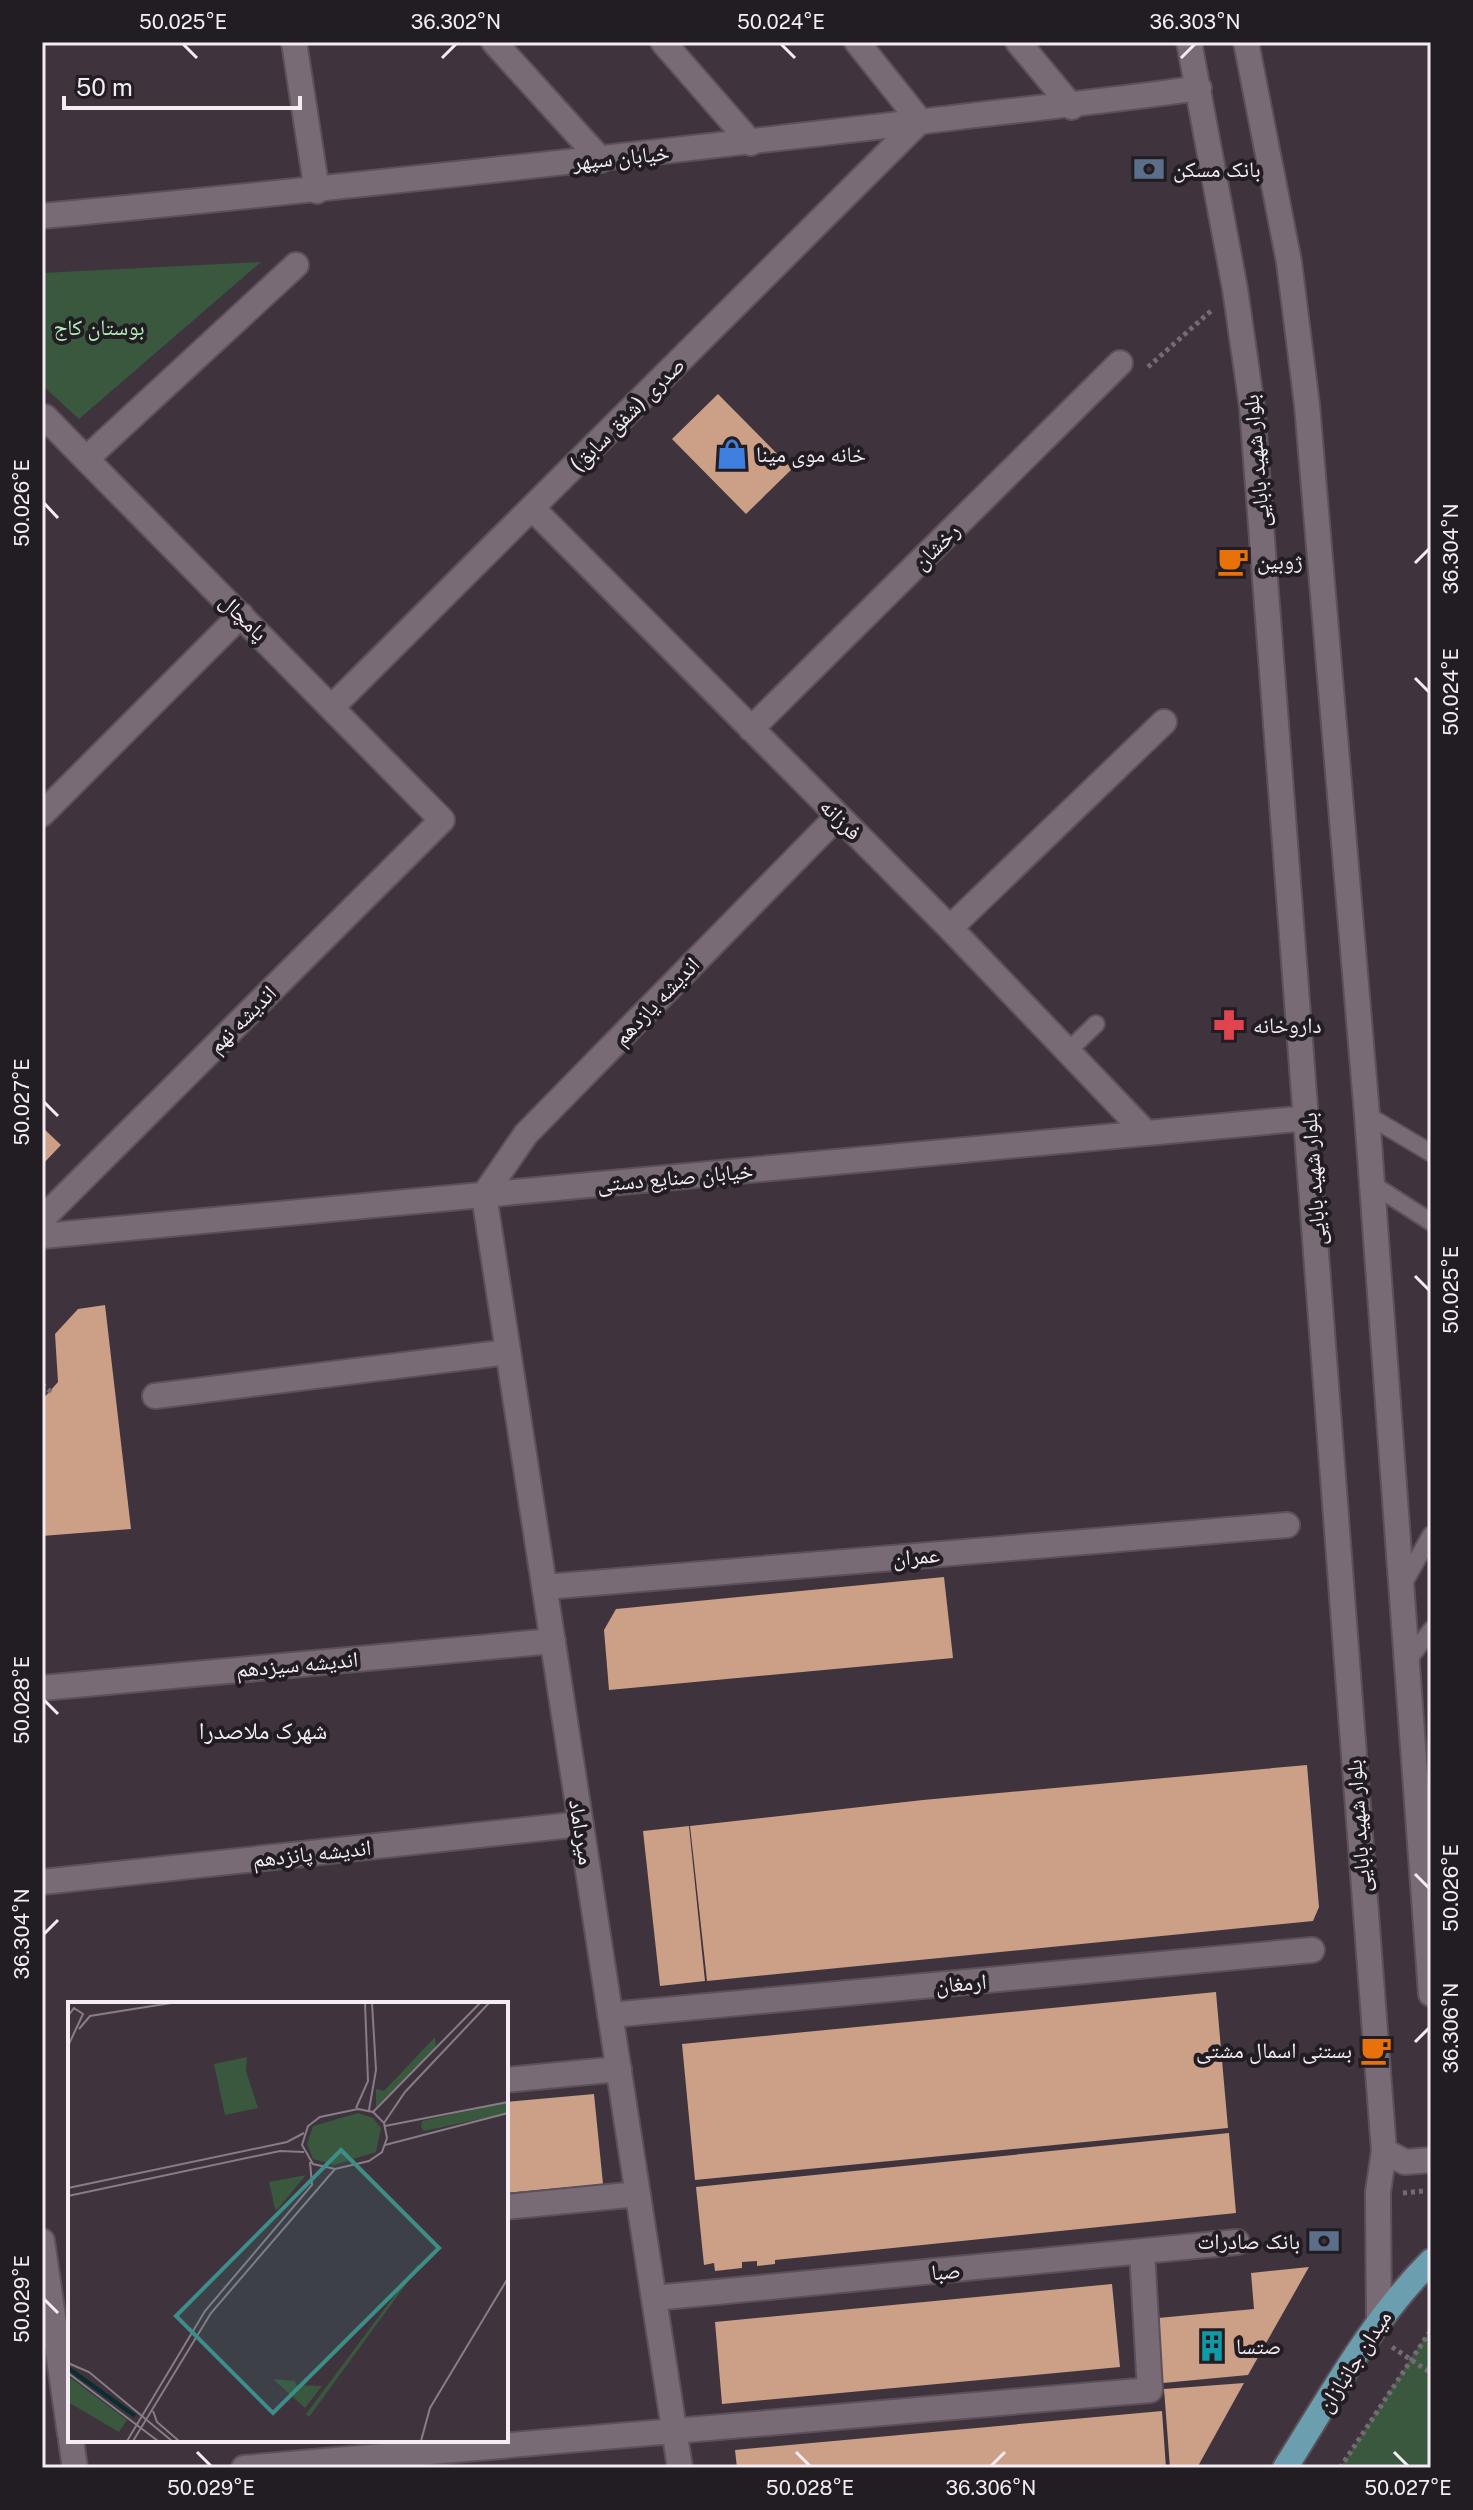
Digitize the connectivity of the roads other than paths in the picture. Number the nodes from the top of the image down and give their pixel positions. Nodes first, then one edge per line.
1 (294, 42) edge
2 (494, 42) edge
3 (663, 42) edge
4 (857, 42) edge
5 (1018, 42) edge
6 (1189, 42) edge
7 (1246, 42) edge
8 (1199, 88) junction
9 (1072, 107) junction
10 (920, 121) junction
11 (751, 143) junction
12 (601, 160) junction
13 (317, 191) junction
14 (42, 216) edge
15 (296, 265) dead end
16 (1120, 363) road end
17 (43, 419) edge
18 (86, 459) junction
19 (532, 508) junction
20 (241, 615) junction
21 (333, 706) junction
22 (1164, 722) dead end
23 (751, 729) junction
24 (42, 814) edge
25 (838, 816) junction
26 (442, 820) joint
27 (950, 928) junction
28 (1096, 1024) dead end
29 (1069, 1050) junction
30 (1367, 1115) junction
31 (1308, 1118) junction
32 (1146, 1133) junction
33 (1431, 1153) edge
34 (1372, 1184) junction
35 (484, 1195) junction
36 (1431, 1222) edge
37 (45, 1233) edge
38 (508, 1352) junction
39 (155, 1396) dead end
40 (1287, 1525) dead end
41 (1431, 1535) edge
42 (545, 1587) junction
43 (1401, 1587) junction
44 (1431, 1630) edge
45 (553, 1641) junction
46 (1406, 1663) junction
47 (42, 1688) edge
48 (581, 1824) junction
49 (42, 1882) edge
50 (1312, 1950) dead end
51 (1431, 1994) edge
52 (610, 2015) junction
53 (619, 2069) junction
54 (508, 2080) edge
55 (1384, 2151) junction
56 (1431, 2160) edge
57 (638, 2194) junction
58 (508, 2207) edge
59 (1237, 2242) dead end
60 (42, 2244) edge
61 (1142, 2252) junction
62 (1431, 2261) edge
63 (654, 2298) junction
64 (1375, 2327) junction
65 (68, 2423) edge
66 (675, 2429) junction
67 (71, 2442) edge
68 (75, 2468) edge
69 (244, 2468) edge
70 (680, 2468) edge
71 (1285, 2468) edge

1 - 13 street
2 - 12 street
3 - 11 street
4 - 10 street
5 - 9 street
6 - 8 street, بلوار شهید بابایی
7 - 30 street
8 - 9 street, خیابان سپهر
8 - 31 street, بلوار شهید بابایی
9 - 10 street, خیابان سپهر
10 - 11 street, خیابان سپهر
10 - 19 street, صدری (شفق سابق)
11 - 12 street, خیابان سپهر
12 - 13 street, خیابان سپهر
13 - 14 street, خیابان سپهر
15 - 18 street
16 - 23 street, رخشان
17 - 18 street, پامچال
18 - 20 street, پامچال
19 - 21 street, صدری (شفق سابق)
19 - 23 street, فرزانه
20 - 21 street, پامچال
20 - 24 street
21 - 26 street, پامچال
22 - 27 street
23 - 25 street, فرزانه
25 - 27 street, فرزانه
25 - 35 street, اندیشه یازدهم
26 - 37 street, اندیشه نهم
27 - 29 street, فرزانه
28 - 29 lane
29 - 32 street, فرزانه
30 - 33 lane
30 - 34 street
31 - 32 street, خیابان صنایع دستی
31 - 55 street, بلوار شهید بابایی
32 - 35 street, خیابان صنایع دستی
34 - 36 lane
34 - 43 street
35 - 37 street, خیابان صنایع دستی
35 - 38 street, میرداماد
38 - 39 street
38 - 42 street, میرداماد
40 - 42 street, عمران
41 - 43 lane
42 - 45 street, میرداماد
43 - 46 street
44 - 46 lane
45 - 47 street, اندیشه سیزدهم
45 - 48 street, میرداماد
46 - 51 street
48 - 49 street, اندیشه پانزدهم
48 - 52 street, میرداماد
50 - 52 street, ارمغان
52 - 53 street, میرداماد
53 - 54 street
53 - 57 street, میرداماد
55 - 56 street
55 - 64 street, بلوار شهید بابایی
57 - 58 street
57 - 63 street, میرداماد
59 - 61 street, صبا
60 - 65 street
61 - 63 street, صبا
61 - 66 street
62 - 64 main road, میدان جانبازان
63 - 66 street, میرداماد
64 - 71 main road, میدان جانبازان
66 - 69 street
66 - 70 street, میرداماد
67 - 68 street

